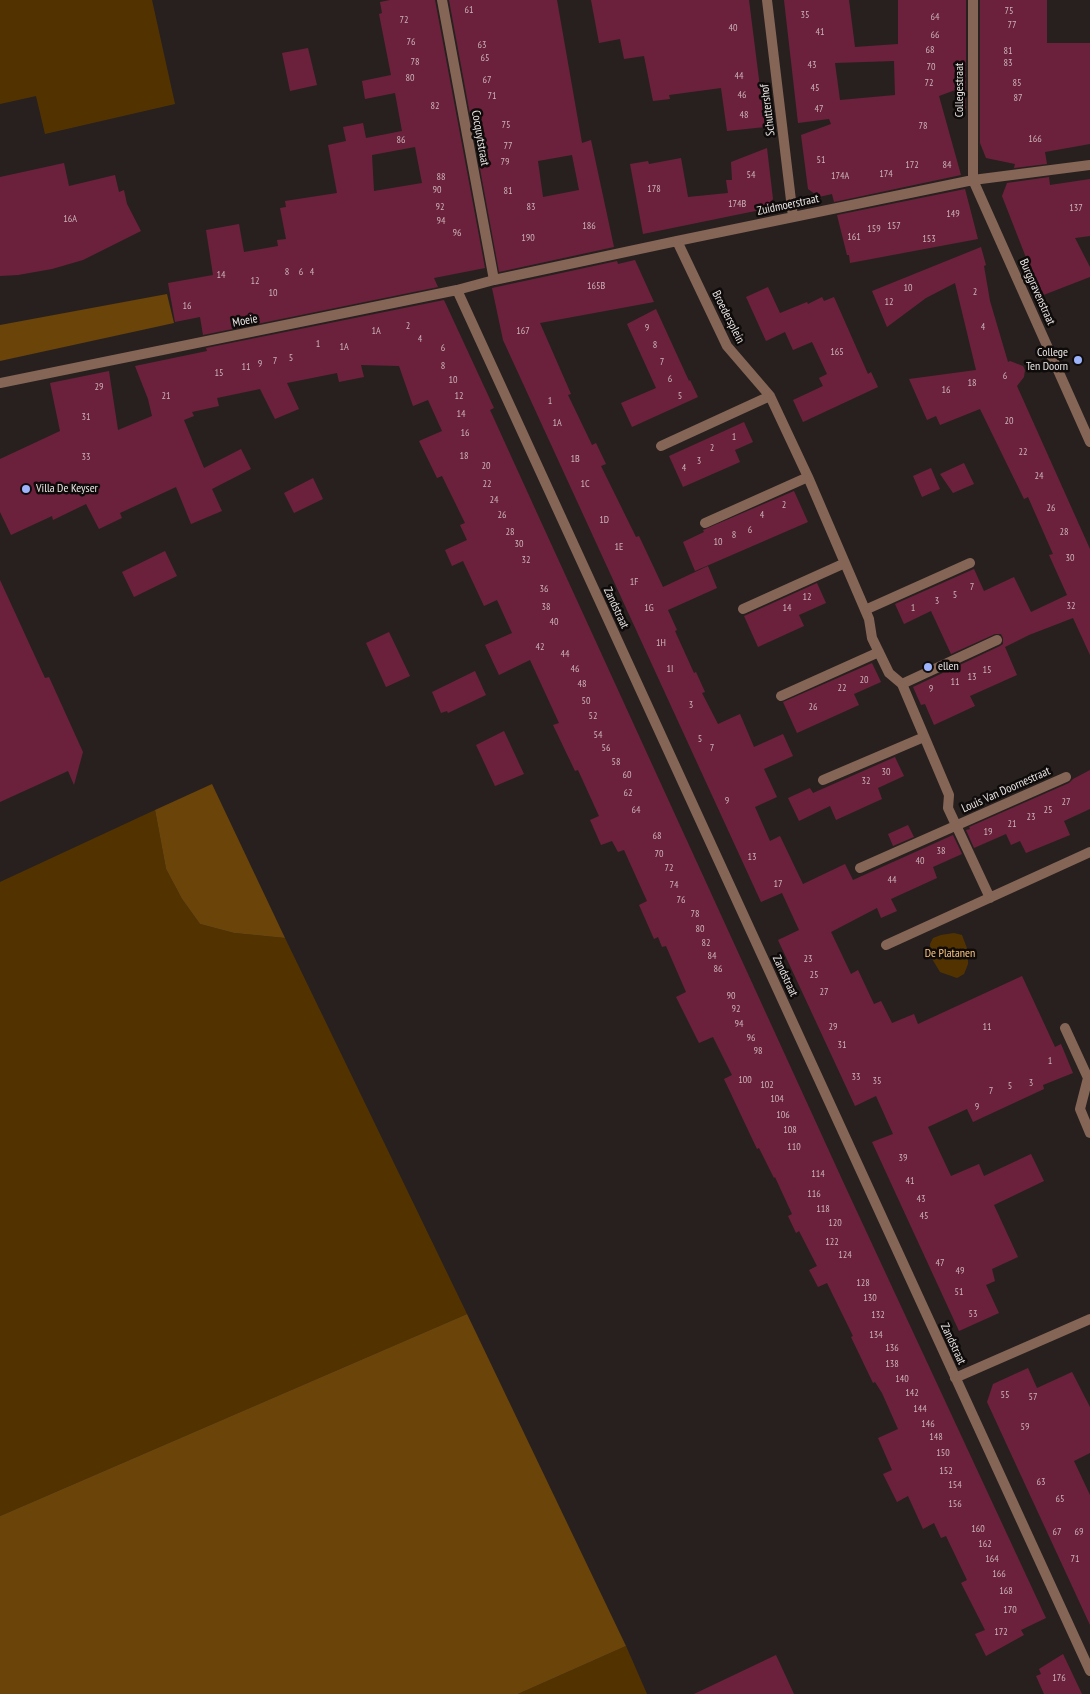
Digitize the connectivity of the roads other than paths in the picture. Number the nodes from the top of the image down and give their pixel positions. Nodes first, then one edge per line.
1 (442, 0) edge
2 (767, 0) edge
3 (973, 0) edge
4 (1090, 165) edge
5 (973, 180) junction
6 (793, 217) junction
7 (677, 241) junction
8 (494, 280) junction
9 (457, 290) junction
10 (0, 383) edge
11 (770, 396) junction
12 (1090, 442) edge
13 (661, 446) dead end
14 (808, 477) junction
15 (705, 523) dead end
16 (970, 562) dead end
17 (845, 563) junction
18 (743, 609) dead end
19 (865, 610) junction
20 (997, 640) dead end
21 (879, 652) junction
22 (902, 684) junction
23 (781, 696) dead end
24 (924, 737) junction
25 (1066, 777) dead end
26 (823, 780) dead end
27 (956, 825) junction
28 (1090, 852) edge
29 (860, 868) dead end
30 (990, 898) junction
31 (886, 945) dead end
32 (1065, 1028) dead end
33 (1090, 1133) edge
34 (1090, 1318) edge
35 (955, 1378) junction
36 (1090, 1672) edge

1 - 8 street, Cocquytstraat
2 - 6 street, Schuttershof
3 - 5 street, Collegestraat
4 - 5 street, Zuidmoerstraat
5 - 6 street, Zuidmoerstraat
5 - 12 street, Burggravenstraat
6 - 7 street, Zuidmoerstraat
7 - 8 street, Zuidmoerstraat
7 - 11 street, Broedersplein
8 - 9 street, Moeie
9 - 10 street, Moeie
9 - 35 street, Zandstraat
11 - 13 street
11 - 14 street, Louis Van Doornestraat
14 - 15 street
14 - 17 street, Louis Van Doornestraat
16 - 19 street
17 - 18 street
17 - 19 street, Louis Van Doornestraat
19 - 21 street, Louis Van Doornestraat
20 - 22 street
21 - 22 street, Louis Van Doornestraat
21 - 23 street
22 - 24 street, Louis Van Doornestraat
24 - 26 street
24 - 27 street, Louis Van Doornestraat
25 - 27 street, Louis Van Doornestraat
27 - 29 street, Louis Van Doornestraat
27 - 30 street, Louis Van Doornestraat
28 - 30 street
30 - 31 street
32 - 33 street
34 - 35 street
35 - 36 street, Zandstraat

